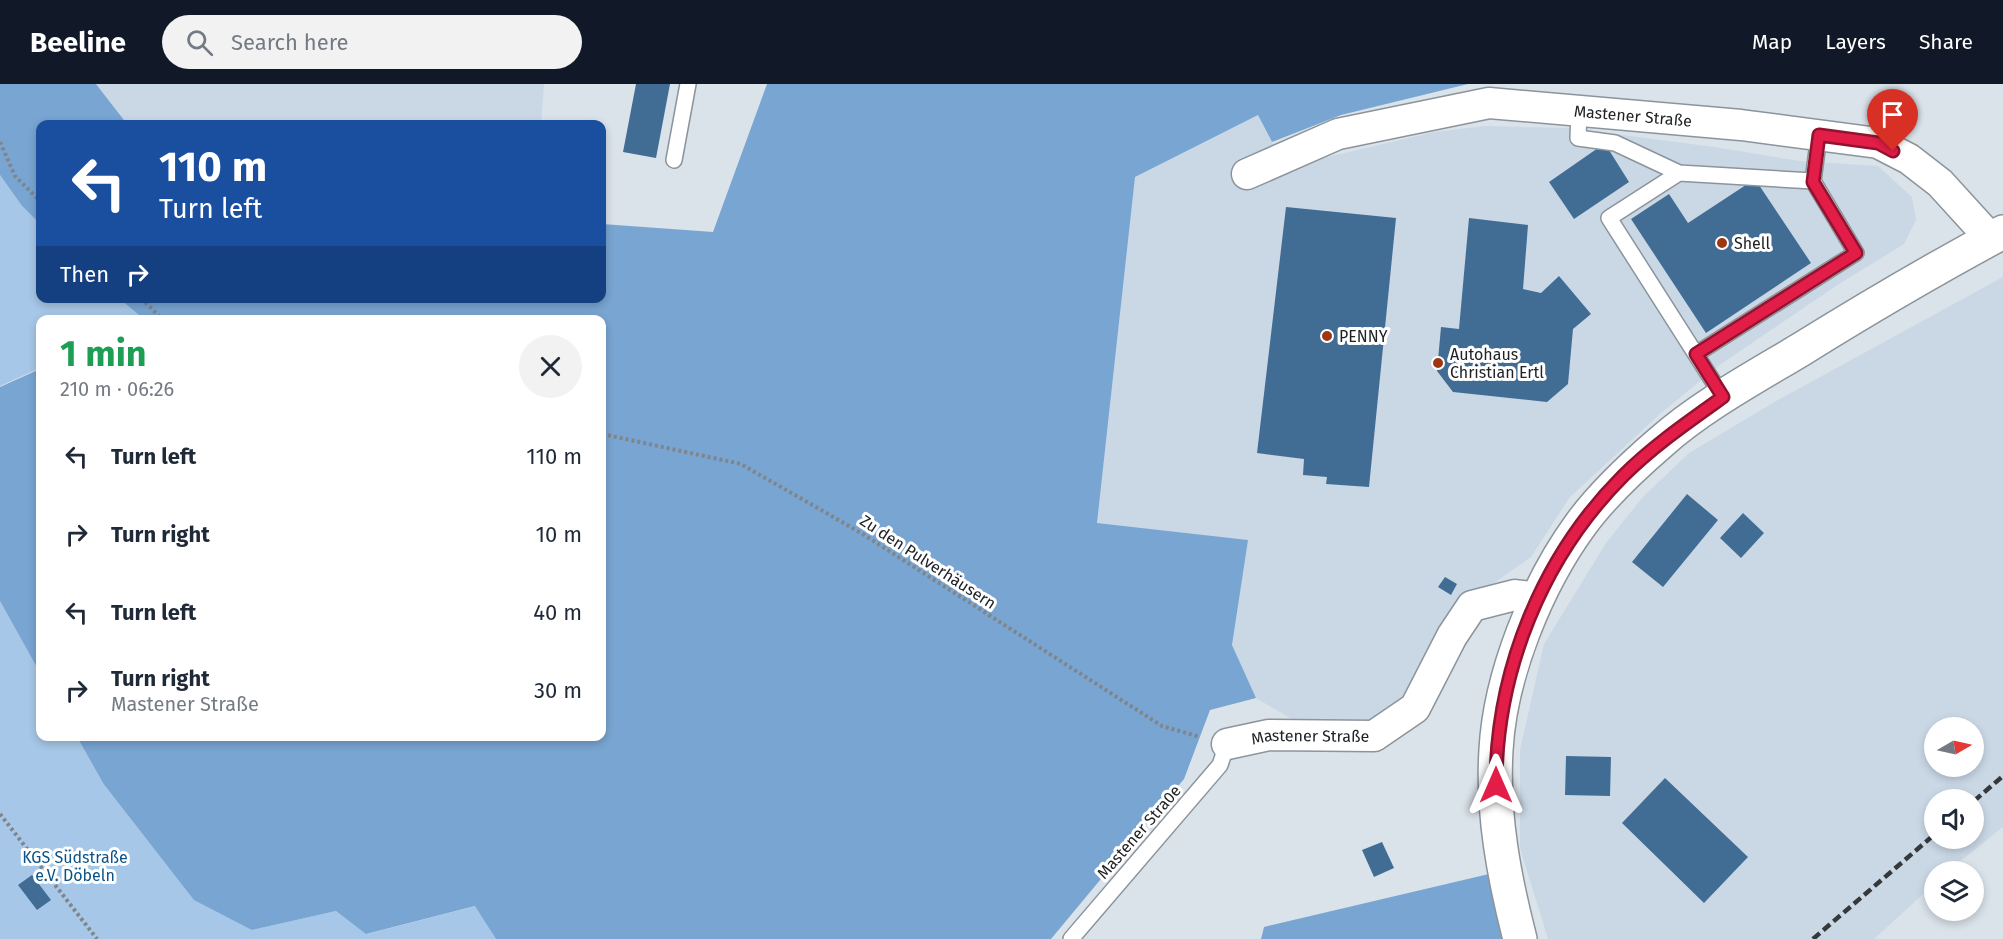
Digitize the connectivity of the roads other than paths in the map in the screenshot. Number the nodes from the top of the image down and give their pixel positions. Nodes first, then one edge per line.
1 (688, 84) edge
2 (1579, 111) junction
3 (1819, 135) junction
4 (674, 160) dead end
5 (1679, 173) junction
6 (1247, 174) dead end
7 (1813, 182) junction
8 (1997, 235) edge
9 (1696, 354) junction
10 (1723, 397) junction
11 (1538, 598) junction
12 (1227, 744) joint
13 (1071, 939) edge
14 (1520, 939) edge

1 - 4 lane
2 - 3 street, Mastener Straße
2 - 5 lane
2 - 6 street, Mastener Straße
3 - 7 lane
3 - 8 street, Mastener Straße
5 - 7 lane
5 - 9 lane
7 - 9 lane
8 - 10 main road, Mastener Straße
9 - 10 lane
10 - 11 main road, Mastener Straße
11 - 12 street, Mastener Straße
11 - 14 main road, Mastener Straße
12 - 13 lane, Mastener Stra0e

